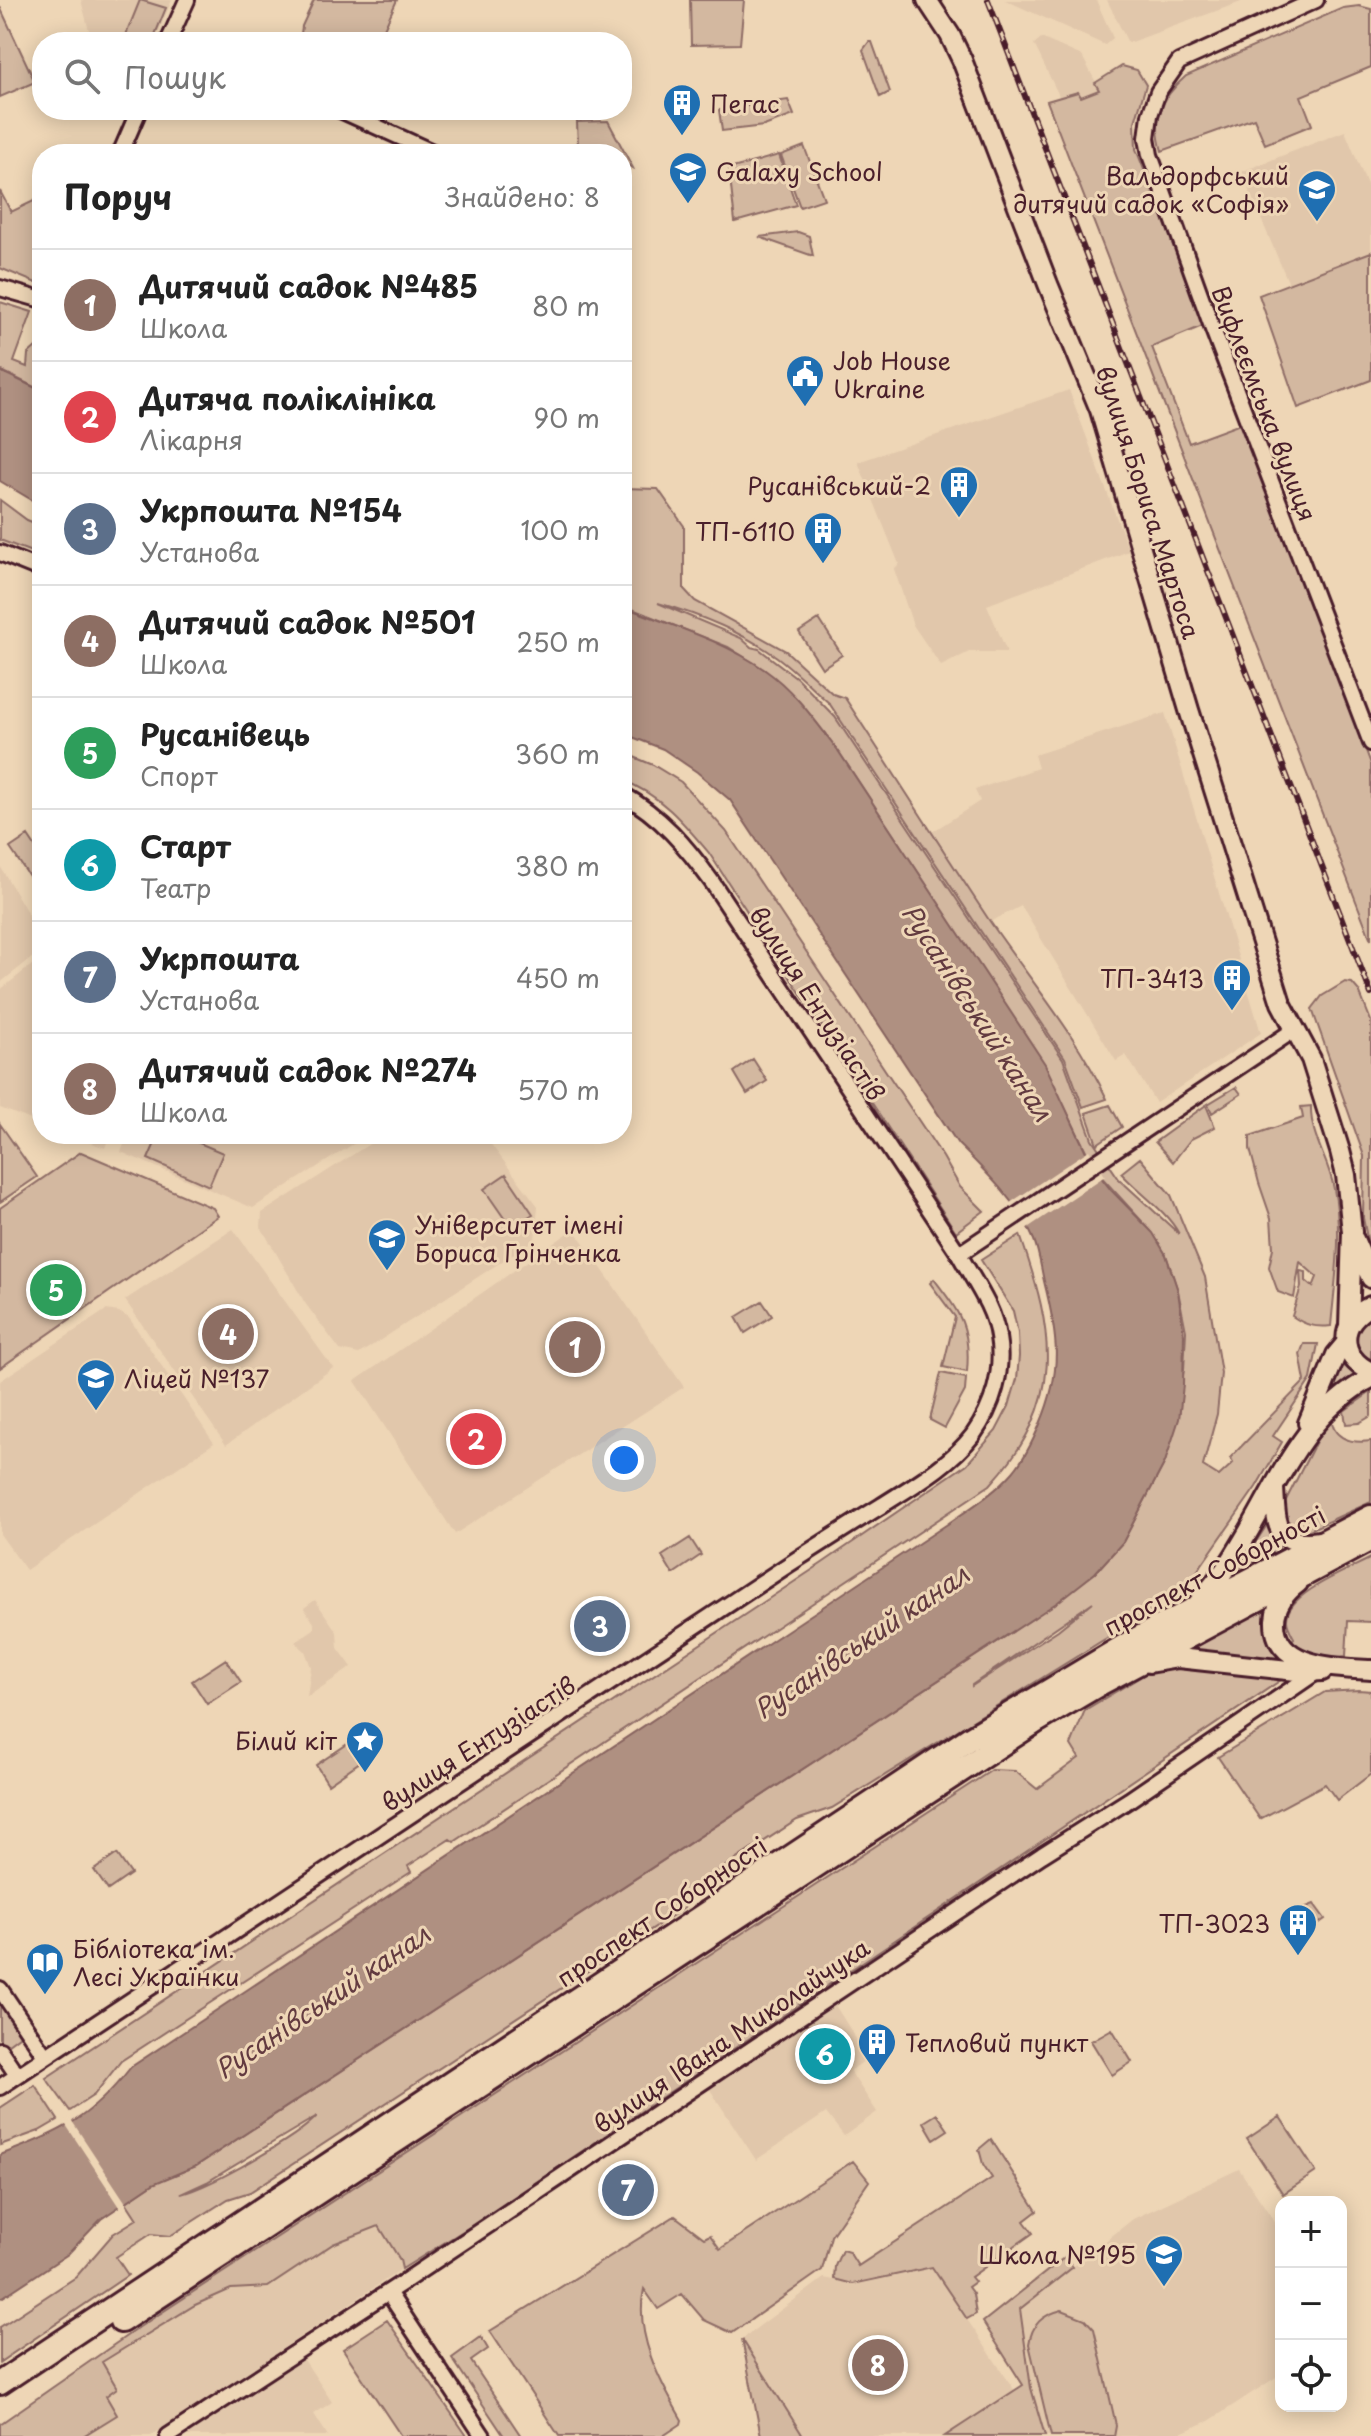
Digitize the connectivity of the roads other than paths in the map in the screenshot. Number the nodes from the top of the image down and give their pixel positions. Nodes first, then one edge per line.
1 (187, 0) edge
2 (927, 0) edge
3 (1316, 0) edge
4 (176, 32) edge
5 (135, 120) edge
6 (362, 120) edge
7 (124, 144) edge
8 (415, 144) edge
9 (0, 288) edge
10 (32, 297) edge
11 (0, 553) edge
12 (32, 566) edge
13 (1371, 743) edge
14 (632, 800) edge
15 (1294, 1030) junction
16 (1352, 1232) junction
17 (959, 1254) junction
18 (1371, 1278) edge
19 (1371, 1306) edge
20 (1347, 1334) junction
21 (1371, 1375) edge
22 (1299, 1446) junction
23 (1274, 1488) junction
24 (1371, 1517) edge
25 (1320, 1541) junction
26 (1361, 1544) edge
27 (1195, 1607) junction
28 (1339, 1668) junction
29 (1371, 1670) edge
30 (1318, 1671) junction
31 (1120, 1672) junction
32 (0, 1989) edge
33 (0, 2050) edge
34 (45, 2056) junction
35 (17, 2075) junction
36 (0, 2087) edge
37 (388, 2292) junction
38 (0, 2383) edge
39 (0, 2401) edge
40 (168, 2436) edge
41 (483, 2436) edge

1 - 4 street
2 - 15 main road, вулиця Бориса Мартоса
3 - 13 street, Вифлеємська вулиця
5 - 7 street
6 - 8 street
9 - 10 street
11 - 12 street
14 - 17 street, вулиця Ентузіастів
15 - 16 main road, вулиця Бориса Мартоса
15 - 17 street
16 - 18 main road, вулиця Бориса Мартоса
16 - 20 main road, вулиця Бориса Мартоса
17 - 34 street, вулиця Ентузіастів
19 - 20 main road
20 - 21 main road
20 - 22 main road, вулиця Бориса Мартоса
21 - 22 main road, вулиця Бориса Мартоса
22 - 23 main road, вулиця Бориса Мартоса
23 - 25 main road
23 - 27 main road, вулиця Бориса Мартоса
24 - 25 highway, проспект Соборності
25 - 27 highway, проспект Соборності
26 - 28 main road, вулиця Івана Миколайчука
26 - 31 highway, проспект Соборності
27 - 38 highway, проспект Соборності
28 - 29 main road, вулиця Івана Миколайчука
28 - 30 main road, вулиця Івана Миколайчука
30 - 31 main road, вулиця Івана Миколайчука
30 - 37 street, вулиця Івана Миколайчука
31 - 39 highway, проспект Соборності
32 - 34 street
33 - 35 street
34 - 35 street, вулиця Ентузіастів
35 - 36 street, вулиця Ентузіастів
37 - 40 street, вулиця Івана Миколайчука
37 - 41 street

